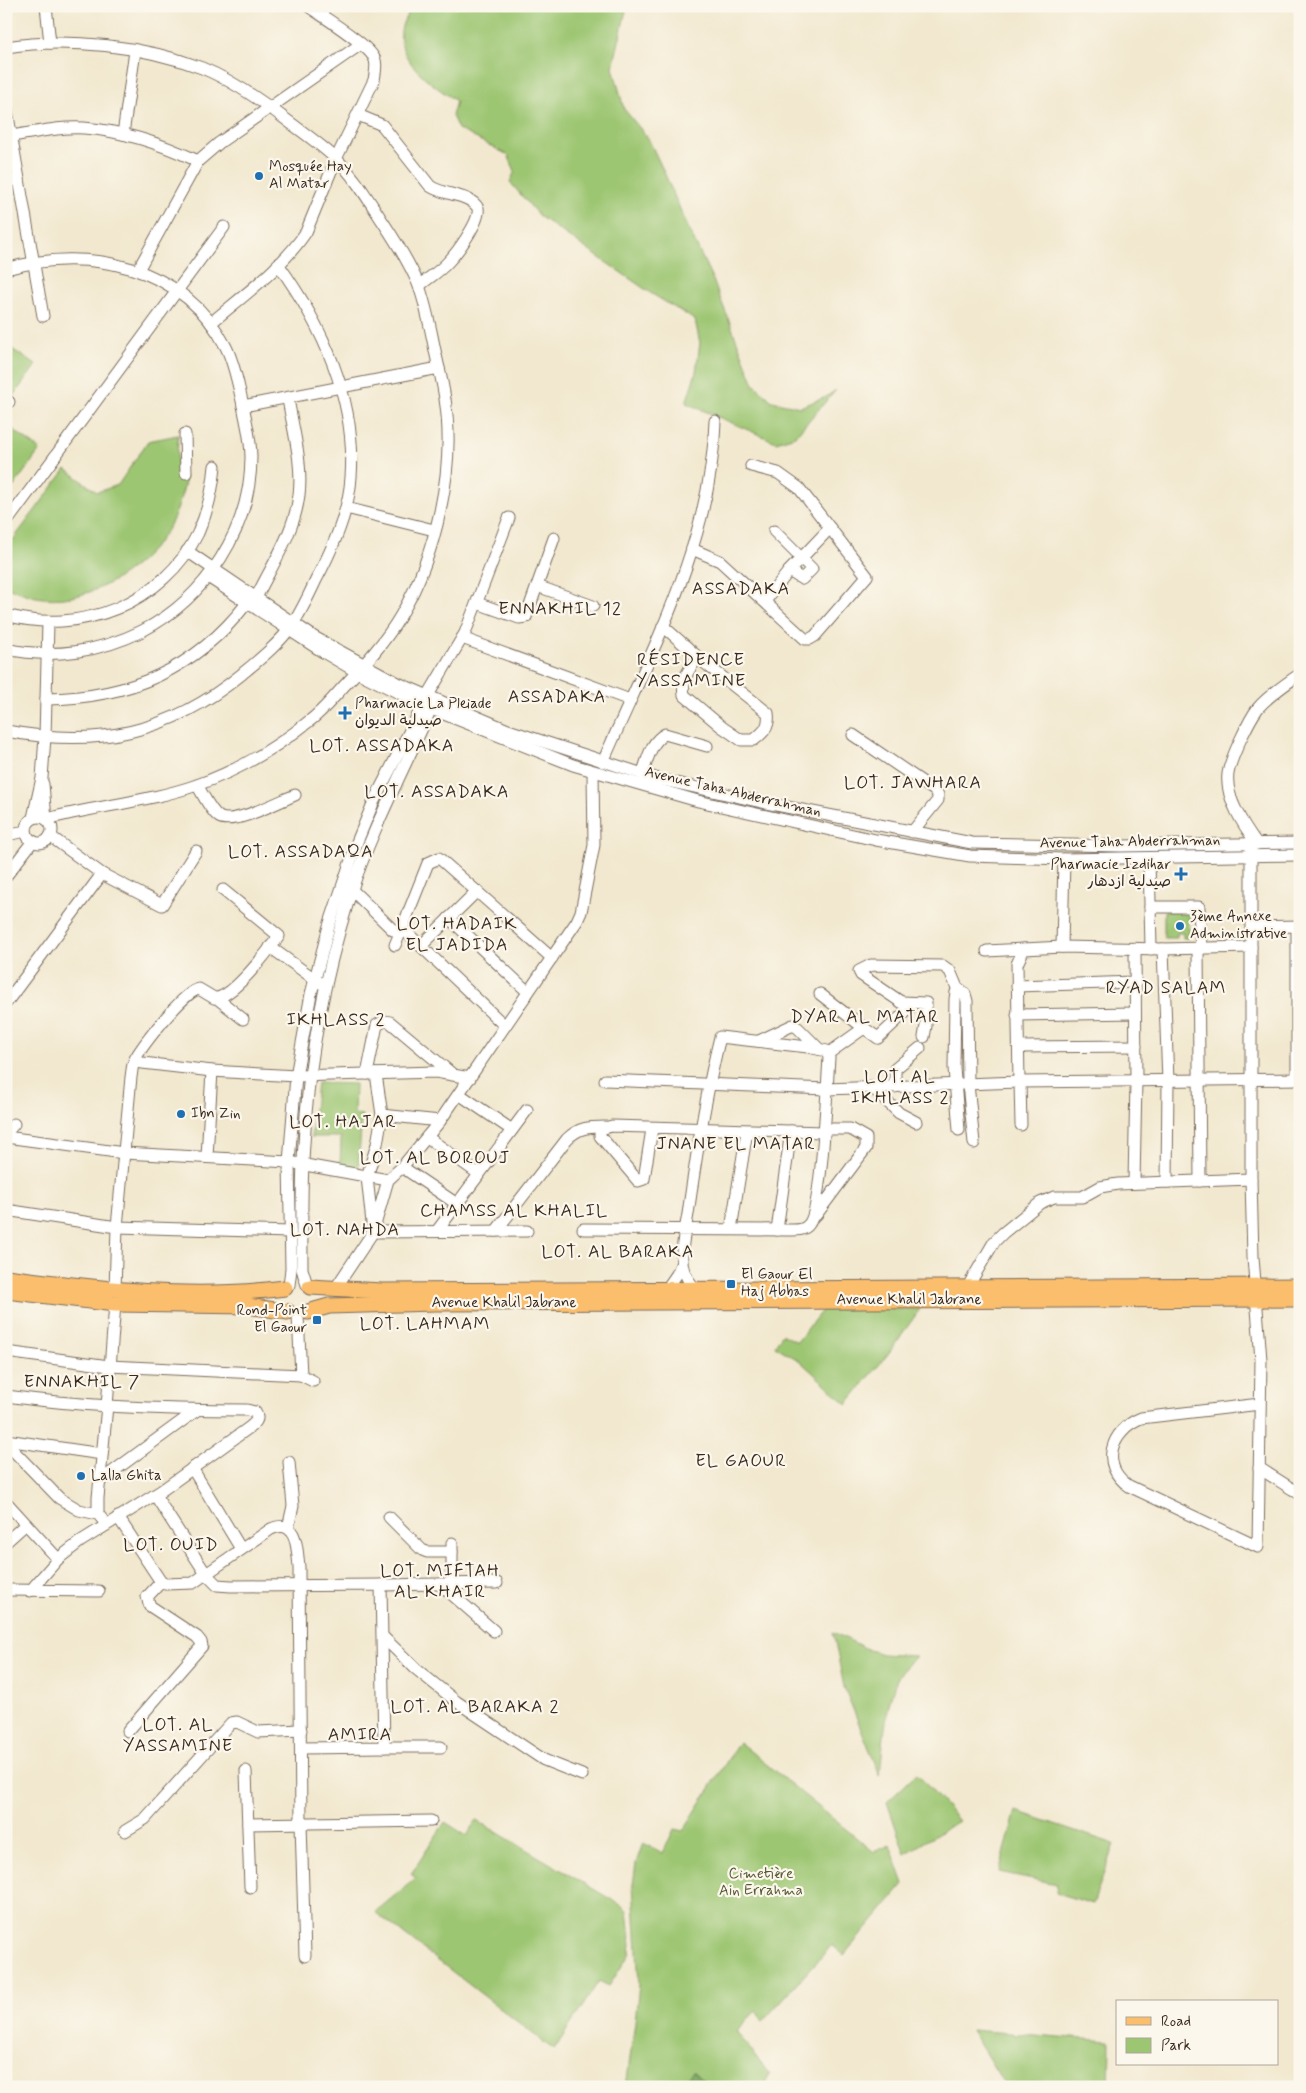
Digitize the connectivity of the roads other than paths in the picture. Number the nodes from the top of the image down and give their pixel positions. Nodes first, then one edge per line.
1 (46, 6) edge
2 (308, 6) edge
3 (50, 42) junction
4 (361, 44) junction
5 (6, 47) edge
6 (135, 51) junction
7 (6, 105) edge
8 (270, 107) junction
9 (358, 115) junction
10 (122, 134) junction
11 (11, 136) junction
12 (336, 159) junction
13 (198, 161) junction
14 (19, 179) junction
15 (6, 182) edge
16 (224, 227) dead end
17 (34, 262) junction
18 (278, 264) junction
19 (6, 268) edge
20 (138, 270) junction
21 (418, 286) junction
22 (177, 290) junction
23 (43, 316) dead end
24 (211, 323) junction
25 (439, 368) junction
26 (342, 388) junction
27 (288, 399) junction
28 (243, 406) junction
29 (715, 421) dead end
30 (185, 434) dead end
31 (215, 466) dead end
32 (751, 466) dead end
33 (186, 473) dead end
34 (346, 508) junction
35 (509, 518) dead end
36 (6, 523) edge
37 (830, 528) junction
38 (434, 530) junction
39 (774, 531) dead end
40 (554, 538) dead end
41 (692, 549) junction
42 (187, 551) junction
43 (801, 558) junction
44 (789, 571) junction
45 (210, 573) junction
46 (537, 586) junction
47 (252, 600) junction
48 (765, 601) junction
49 (478, 603) junction
50 (593, 606) dead end
51 (6, 615) edge
52 (48, 623) junction
53 (663, 626) junction
54 (291, 627) junction
55 (462, 638) junction
56 (6, 649) edge
57 (47, 654) junction
58 (698, 657) junction
59 (360, 669) junction
60 (1300, 674) edge
61 (46, 699) junction
62 (630, 700) junction
63 (429, 703) junction
64 (6, 731) edge
65 (853, 736) dead end
66 (45, 737) junction
67 (707, 746) dead end
68 (578, 754) junction
69 (603, 762) junction
70 (573, 766) junction
71 (593, 772) junction
72 (642, 774) junction
73 (42, 778) junction
74 (196, 785) junction
75 (295, 794) dead end
76 (33, 818) junction
77 (46, 819) junction
78 (26, 831) junction
79 (912, 832) junction
80 (6, 835) edge
81 (50, 836) junction
82 (33, 841) junction
83 (1300, 843) edge
84 (1253, 848) junction
85 (196, 851) dead end
86 (1300, 855) edge
87 (1149, 858) junction
88 (1064, 859) junction
89 (102, 874) junction
90 (6, 876) edge
91 (223, 890) dead end
92 (352, 890) junction
93 (476, 891) junction
94 (1150, 907) junction
95 (449, 918) junction
96 (1299, 926) edge
97 (1252, 927) junction
98 (402, 930) junction
99 (395, 945) dead end
100 (421, 946) junction
101 (270, 947) junction
102 (1062, 947) junction
103 (1251, 947) junction
104 (1134, 948) junction
105 (1024, 949) junction
106 (1151, 949) junction
107 (1164, 949) junction
108 (1199, 949) junction
109 (988, 951) dead end
110 (552, 958) junction
111 (315, 980) junction
112 (1135, 982) junction
113 (326, 986) junction
114 (1017, 986) junction
115 (958, 990) junction
116 (528, 992) junction
117 (820, 994) dead end
118 (218, 999) junction
119 (902, 1002) junction
120 (6, 1003) edge
121 (1135, 1014) junction
122 (1017, 1015) junction
123 (243, 1019) dead end
124 (505, 1026) junction
125 (864, 1028) junction
126 (759, 1042) junction
127 (1136, 1046) junction
128 (1019, 1047) junction
129 (824, 1051) junction
130 (134, 1062) junction
131 (212, 1071) junction
132 (372, 1074) junction
133 (452, 1074) junction
134 (296, 1076) junction
135 (310, 1077) junction
136 (470, 1078) junction
137 (1299, 1079) edge
138 (605, 1080) dead end
139 (1199, 1080) junction
140 (1252, 1080) junction
141 (1136, 1081) junction
142 (1168, 1081) junction
143 (708, 1082) junction
144 (1020, 1082) junction
145 (968, 1084) junction
146 (956, 1085) junction
147 (895, 1087) junction
148 (872, 1088) junction
149 (827, 1089) junction
150 (459, 1094) junction
151 (528, 1110) dead end
152 (382, 1115) junction
153 (440, 1121) junction
154 (916, 1122) dead end
155 (14, 1124) dead end
156 (1021, 1125) dead end
157 (606, 1127) junction
158 (652, 1129) junction
159 (700, 1129) junction
160 (512, 1130) junction
161 (824, 1130) junction
162 (959, 1130) dead end
163 (748, 1131) junction
164 (791, 1131) junction
165 (6, 1135) edge
166 (427, 1137) junction
167 (974, 1143) dead end
168 (124, 1153) junction
169 (207, 1157) junction
170 (289, 1162) junction
171 (303, 1165) junction
172 (402, 1167) junction
173 (479, 1174) junction
174 (367, 1177) junction
175 (1250, 1179) junction
176 (388, 1180) junction
177 (1200, 1181) junction
178 (1167, 1182) junction
179 (1134, 1183) junction
180 (457, 1204) junction
181 (6, 1210) edge
182 (812, 1220) junction
183 (117, 1226) junction
184 (583, 1229) dead end
185 (686, 1229) junction
186 (731, 1229) junction
187 (777, 1230) junction
188 (436, 1231) junction
189 (496, 1231) junction
190 (527, 1231) dead end
191 (290, 1232) junction
192 (374, 1232) junction
193 (682, 1262) junction
194 (6, 1277) edge
195 (308, 1286) junction
196 (1300, 1286) edge
197 (287, 1287) junction
198 (336, 1289) junction
199 (666, 1290) junction
200 (697, 1290) junction
201 (6, 1291) edge
202 (959, 1292) junction
203 (1256, 1292) junction
204 (115, 1297) junction
205 (1300, 1299) edge
206 (298, 1313) junction
207 (6, 1352) edge
208 (109, 1366) junction
209 (301, 1375) junction
210 (313, 1381) dead end
211 (7, 1400) edge
212 (1260, 1404) junction
213 (107, 1406) junction
214 (197, 1410) junction
215 (6, 1441) edge
216 (102, 1454) junction
217 (289, 1462) dead end
218 (192, 1468) junction
219 (1259, 1468) junction
220 (100, 1481) junction
221 (1300, 1494) edge
222 (156, 1495) junction
223 (6, 1502) edge
224 (98, 1514) junction
225 (118, 1517) junction
226 (389, 1517) dead end
227 (26, 1524) junction
228 (106, 1524) junction
229 (288, 1528) junction
230 (6, 1542) edge
231 (241, 1548) junction
232 (58, 1559) junction
233 (206, 1574) junction
234 (161, 1582) junction
235 (440, 1584) junction
236 (452, 1584) junction
237 (497, 1584) dead end
238 (298, 1585) junction
239 (381, 1586) junction
240 (6, 1590) edge
241 (30, 1591) junction
242 (99, 1591) dead end
243 (494, 1631) dead end
244 (383, 1637) junction
245 (128, 1730) dead end
246 (301, 1730) junction
247 (384, 1747) junction
248 (441, 1747) dead end
249 (301, 1748) junction
250 (246, 1771) dead end
251 (582, 1775) dead end
252 (431, 1822) dead end
253 (301, 1823) junction
254 (248, 1824) junction
255 (125, 1831) dead end
256 (250, 1887) dead end
257 (305, 1956) dead end

1 - 3 street
2 - 4 street
3 - 5 street
3 - 6 street
4 - 8 street
4 - 9 street
6 - 8 street
6 - 10 street
7 - 11 street
8 - 12 street
8 - 13 street
9 - 12 street
9 - 21 street
10 - 11 street
10 - 13 street
11 - 14 street
12 - 18 street
12 - 21 street
13 - 20 street
14 - 15 street
14 - 17 street
16 - 22 street
17 - 19 street
17 - 20 street
17 - 23 street
18 - 24 street
18 - 26 street
20 - 22 street
21 - 25 street
22 - 24 street
22 - 36 street
24 - 28 street
25 - 26 street
25 - 38 street
26 - 27 street
26 - 34 street
27 - 28 street
27 - 47 street
28 - 45 street
29 - 41 street
30 - 33 street
31 - 42 street
32 - 37 street
34 - 38 street
34 - 54 street
35 - 49 street
37 - 43 street
37 - 48 street
38 - 59 street
39 - 43 street
40 - 46 street
41 - 48 street
41 - 53 street
42 - 45 street, Avenue Taha Abderrahman
42 - 52 street
43 - 44 street
43 - 44 street
44 - 48 street
45 - 47 street, Avenue Taha Abderrahman
45 - 57 street
46 - 49 street
46 - 50 street
47 - 54 street, Avenue Taha Abderrahman
47 - 61 street
49 - 55 street
51 - 52 street
52 - 57 street
53 - 58 street
53 - 62 street
54 - 59 street, Avenue Taha Abderrahman
54 - 66 street
55 - 62 street
55 - 63 street
56 - 57 street
57 - 61 street
58 - 58 street
59 - 63 street, Avenue Taha Abderrahman
59 - 74 street
60 - 84 street
61 - 66 street
62 - 69 street
63 - 68 street, Avenue Taha Abderrahman
63 - 70 street, Avenue Taha Abderrahman
63 - 92 street
63 - 111 street
64 - 66 street
65 - 79 street
66 - 73 street
67 - 72 street
68 - 69 street, Avenue Taha Abderrahman
68 - 70 street
69 - 72 street, Avenue Taha Abderrahman
70 - 71 street, Avenue Taha Abderrahman
71 - 88 street, Avenue Taha Abderrahman
71 - 110 street
72 - 79 street, Avenue Taha Abderrahman
73 - 76 street
73 - 77 street
74 - 75 street
74 - 77 street
76 - 77 street
76 - 78 street
77 - 81 street
78 - 80 street
78 - 82 street
79 - 84 street, Avenue Taha Abderrahman
81 - 82 street
81 - 89 street
82 - 90 street
83 - 84 street, Avenue Taha Abderrahman
84 - 86 street, Avenue Taha Abderrahman
84 - 87 street, Avenue Taha Abderrahman
84 - 97 street
85 - 89 street
87 - 88 street, Avenue Taha Abderrahman
87 - 94 street
88 - 102 street
89 - 120 street
91 - 101 street
92 - 98 street
92 - 113 street
93 - 95 street
93 - 98 street
93 - 110 street
94 - 106 street
94 - 108 street
95 - 100 street
95 - 116 street
96 - 97 street
96 - 137 street
97 - 103 street
98 - 99 street
98 - 100 street
100 - 124 street
101 - 111 street
101 - 118 street
102 - 104 street
102 - 105 street
103 - 108 street
103 - 140 street
104 - 106 street
104 - 112 street
105 - 109 street
105 - 114 street
106 - 107 street
107 - 108 street
107 - 142 street
108 - 139 street
110 - 116 street
111 - 113 street
111 - 134 street
112 - 114 street
112 - 121 street
113 - 135 street
114 - 122 street
115 - 119 street
115 - 145 street
115 - 146 street
116 - 124 street
117 - 125 street
118 - 123 street
118 - 130 street
119 - 125 street
119 - 147 street
121 - 122 street
121 - 127 street
122 - 128 street
124 - 136 street
125 - 129 street
126 - 129 street
126 - 129 street
126 - 143 street
127 - 128 street
127 - 141 street
128 - 144 street
129 - 149 street
130 - 131 street
130 - 168 street
131 - 134 street
131 - 169 street
132 - 133 street
132 - 133 street
132 - 135 street
132 - 152 street
133 - 136 street
134 - 135 street
134 - 170 street
135 - 171 street
136 - 150 street
137 - 140 street
138 - 143 street
139 - 140 street
139 - 142 street
139 - 177 street
140 - 175 street
141 - 142 street
141 - 144 street
141 - 179 street
142 - 178 street
143 - 149 street
143 - 159 street
144 - 145 street
144 - 156 street
145 - 146 street
145 - 167 street
146 - 147 street
146 - 162 street
147 - 148 street
148 - 149 street
148 - 154 street
149 - 161 street
150 - 153 street
150 - 160 street
151 - 160 street
152 - 153 street
152 - 174 street
153 - 166 street
155 - 165 street
157 - 158 street
157 - 158 street
157 - 189 street
158 - 159 street
159 - 163 street
159 - 185 street
160 - 173 street
161 - 164 street
161 - 182 street
161 - 182 street
163 - 164 street
163 - 186 street
164 - 187 street
165 - 168 street
166 - 172 street
166 - 173 street
168 - 169 street
168 - 183 street
169 - 170 street
170 - 171 street
170 - 191 street
171 - 174 street
171 - 195 street
172 - 176 street
172 - 180 street
173 - 180 street
174 - 176 street
174 - 192 street
175 - 177 street
175 - 203 street
176 - 192 street
177 - 178 street
178 - 179 street
179 - 202 street
180 - 188 street
181 - 183 street
182 - 187 street
183 - 191 street
183 - 204 street
184 - 185 street
185 - 186 street
185 - 193 street
186 - 187 street
188 - 189 street
188 - 192 street
189 - 190 street
191 - 197 street
192 - 198 street
193 - 199 street
193 - 200 street
194 - 204 main road, Avenue Khalil Jabrane
195 - 197 main road
195 - 198 main road, Avenue Khalil Jabrane
195 - 206 main road
196 - 203 main road, Avenue Khalil Jabrane
197 - 204 main road, Avenue Khalil Jabrane
197 - 206 main road
198 - 199 main road, Avenue Khalil Jabrane
199 - 200 main road, Avenue Khalil Jabrane
200 - 202 main road, Avenue Khalil Jabrane
201 - 204 main road, Avenue Khalil Jabrane
202 - 203 main road, Avenue Khalil Jabrane
202 - 206 main road, Avenue Khalil Jabrane
203 - 205 main road, Avenue Khalil Jabrane
203 - 212 street
204 - 206 main road, Avenue Khalil Jabrane
204 - 208 street
206 - 209 street
207 - 208 street
208 - 209 street
208 - 213 street
209 - 210 street
211 - 213 street
212 - 219 street
212 - 219 street
213 - 214 street
213 - 216 street
214 - 218 street
214 - 220 street
215 - 216 street
215 - 224 street
216 - 220 street
217 - 229 street
218 - 222 street
218 - 231 street
219 - 221 street
220 - 224 street
222 - 225 street
222 - 233 street
223 - 227 street
224 - 228 street
225 - 228 street
225 - 234 street
226 - 236 street
227 - 230 street
227 - 232 street
228 - 232 street
229 - 231 street
229 - 238 street
231 - 233 street
232 - 241 street
233 - 234 street
233 - 238 street
234 - 245 street
235 - 236 street
235 - 239 street
235 - 243 street
236 - 237 street
238 - 239 street
238 - 246 street
239 - 244 street
240 - 241 street
241 - 242 street
244 - 247 street
244 - 251 street
246 - 249 street
246 - 255 street
247 - 248 street
247 - 249 street
249 - 253 street
250 - 254 street
252 - 253 street
253 - 254 street
253 - 257 street
254 - 256 street

